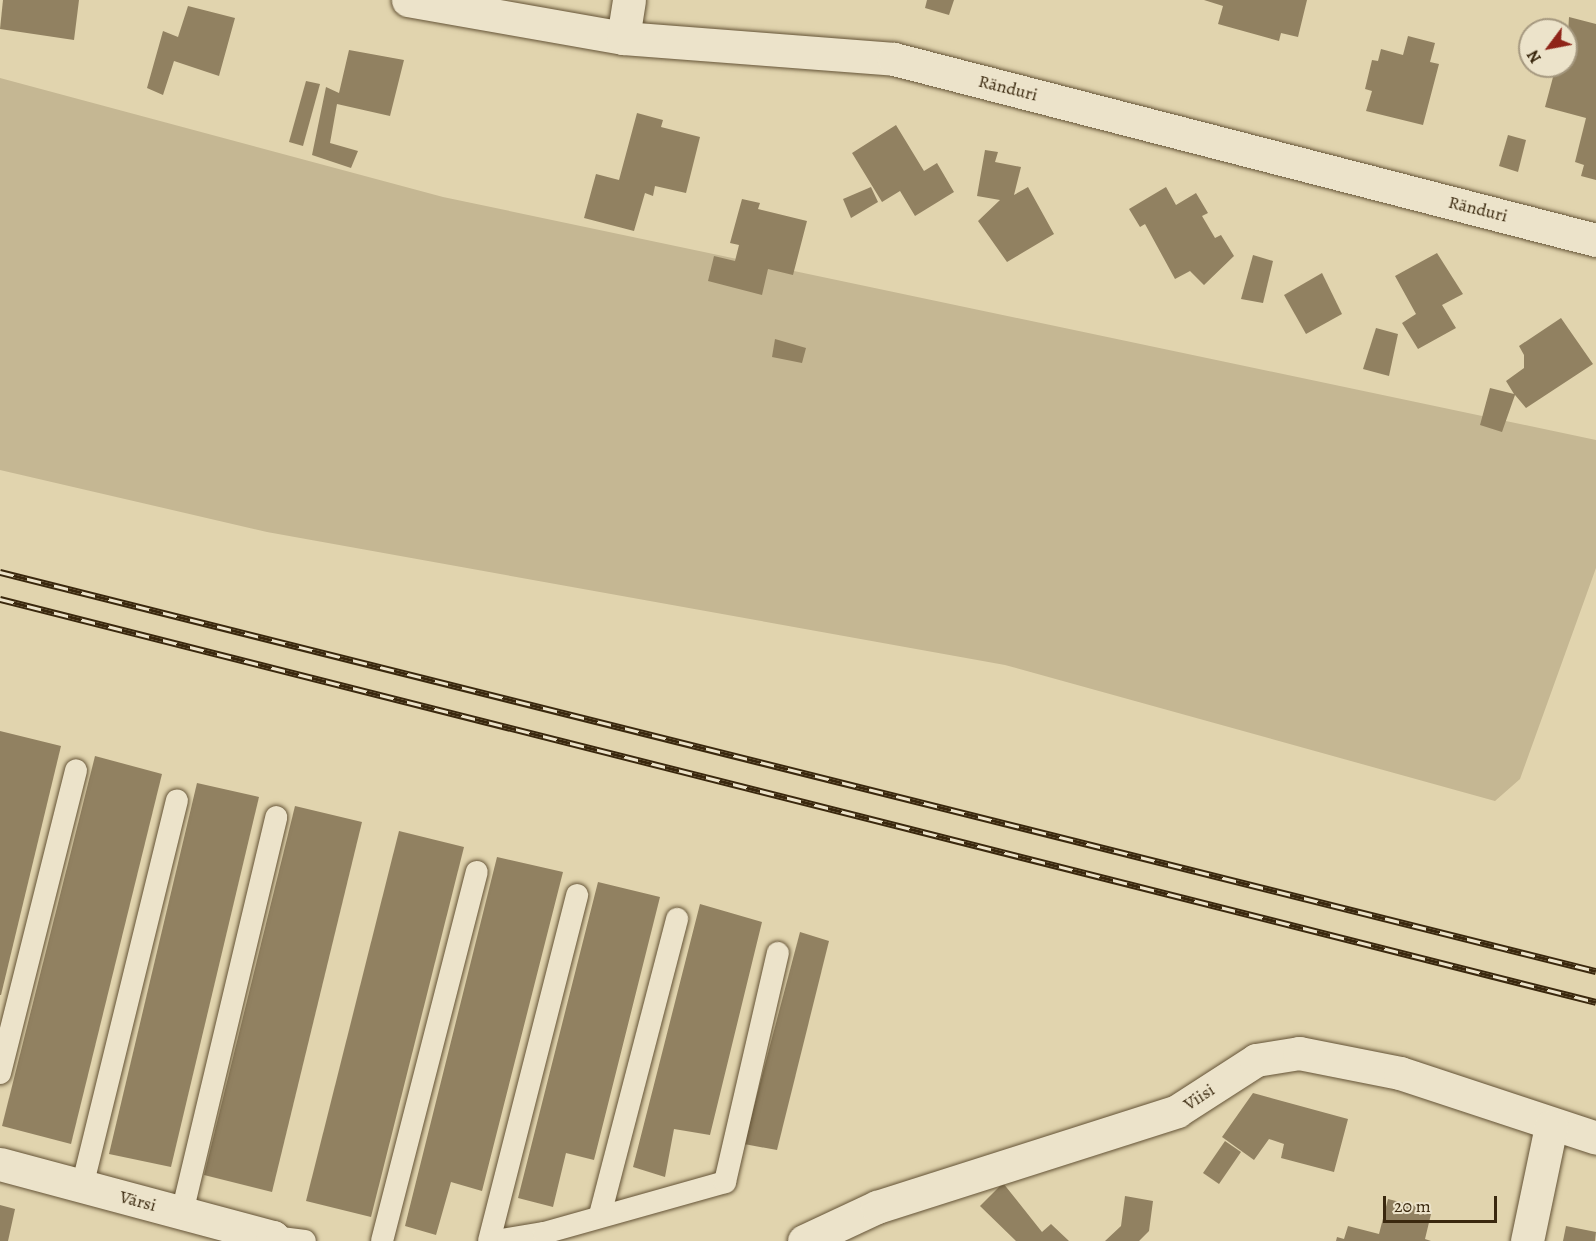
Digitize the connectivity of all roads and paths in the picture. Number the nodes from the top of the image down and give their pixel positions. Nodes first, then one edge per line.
1 (408, 0) edge
2 (629, 0) edge
3 (623, 38) junction
4 (1596, 240) edge
5 (76, 770) dead end
6 (177, 800) dead end
7 (276, 818) dead end
8 (477, 872) dead end
9 (577, 895) dead end
10 (676, 919) dead end
11 (778, 953) dead end
12 (0, 1073) edge
13 (1551, 1126) junction
14 (1596, 1138) edge
15 (0, 1164) edge
16 (82, 1187) junction
17 (182, 1213) junction
18 (600, 1215) junction
19 (272, 1239) edge
20 (305, 1241) edge
21 (382, 1241) edge
22 (489, 1241) edge
23 (495, 1241) edge
24 (804, 1241) edge
25 (1527, 1241) edge

1 - 3 street, Ränduri
2 - 3 street
3 - 4 street, Ränduri
5 - 12 lane
6 - 16 lane
7 - 17 lane
8 - 21 lane
9 - 22 lane
10 - 18 lane
11 - 18 lane
13 - 14 street, Viisi
13 - 24 street, Viisi
13 - 25 street
15 - 16 street, Värsi
16 - 17 street, Värsi
17 - 19 street, Värsi
18 - 23 lane
19 - 20 lane

